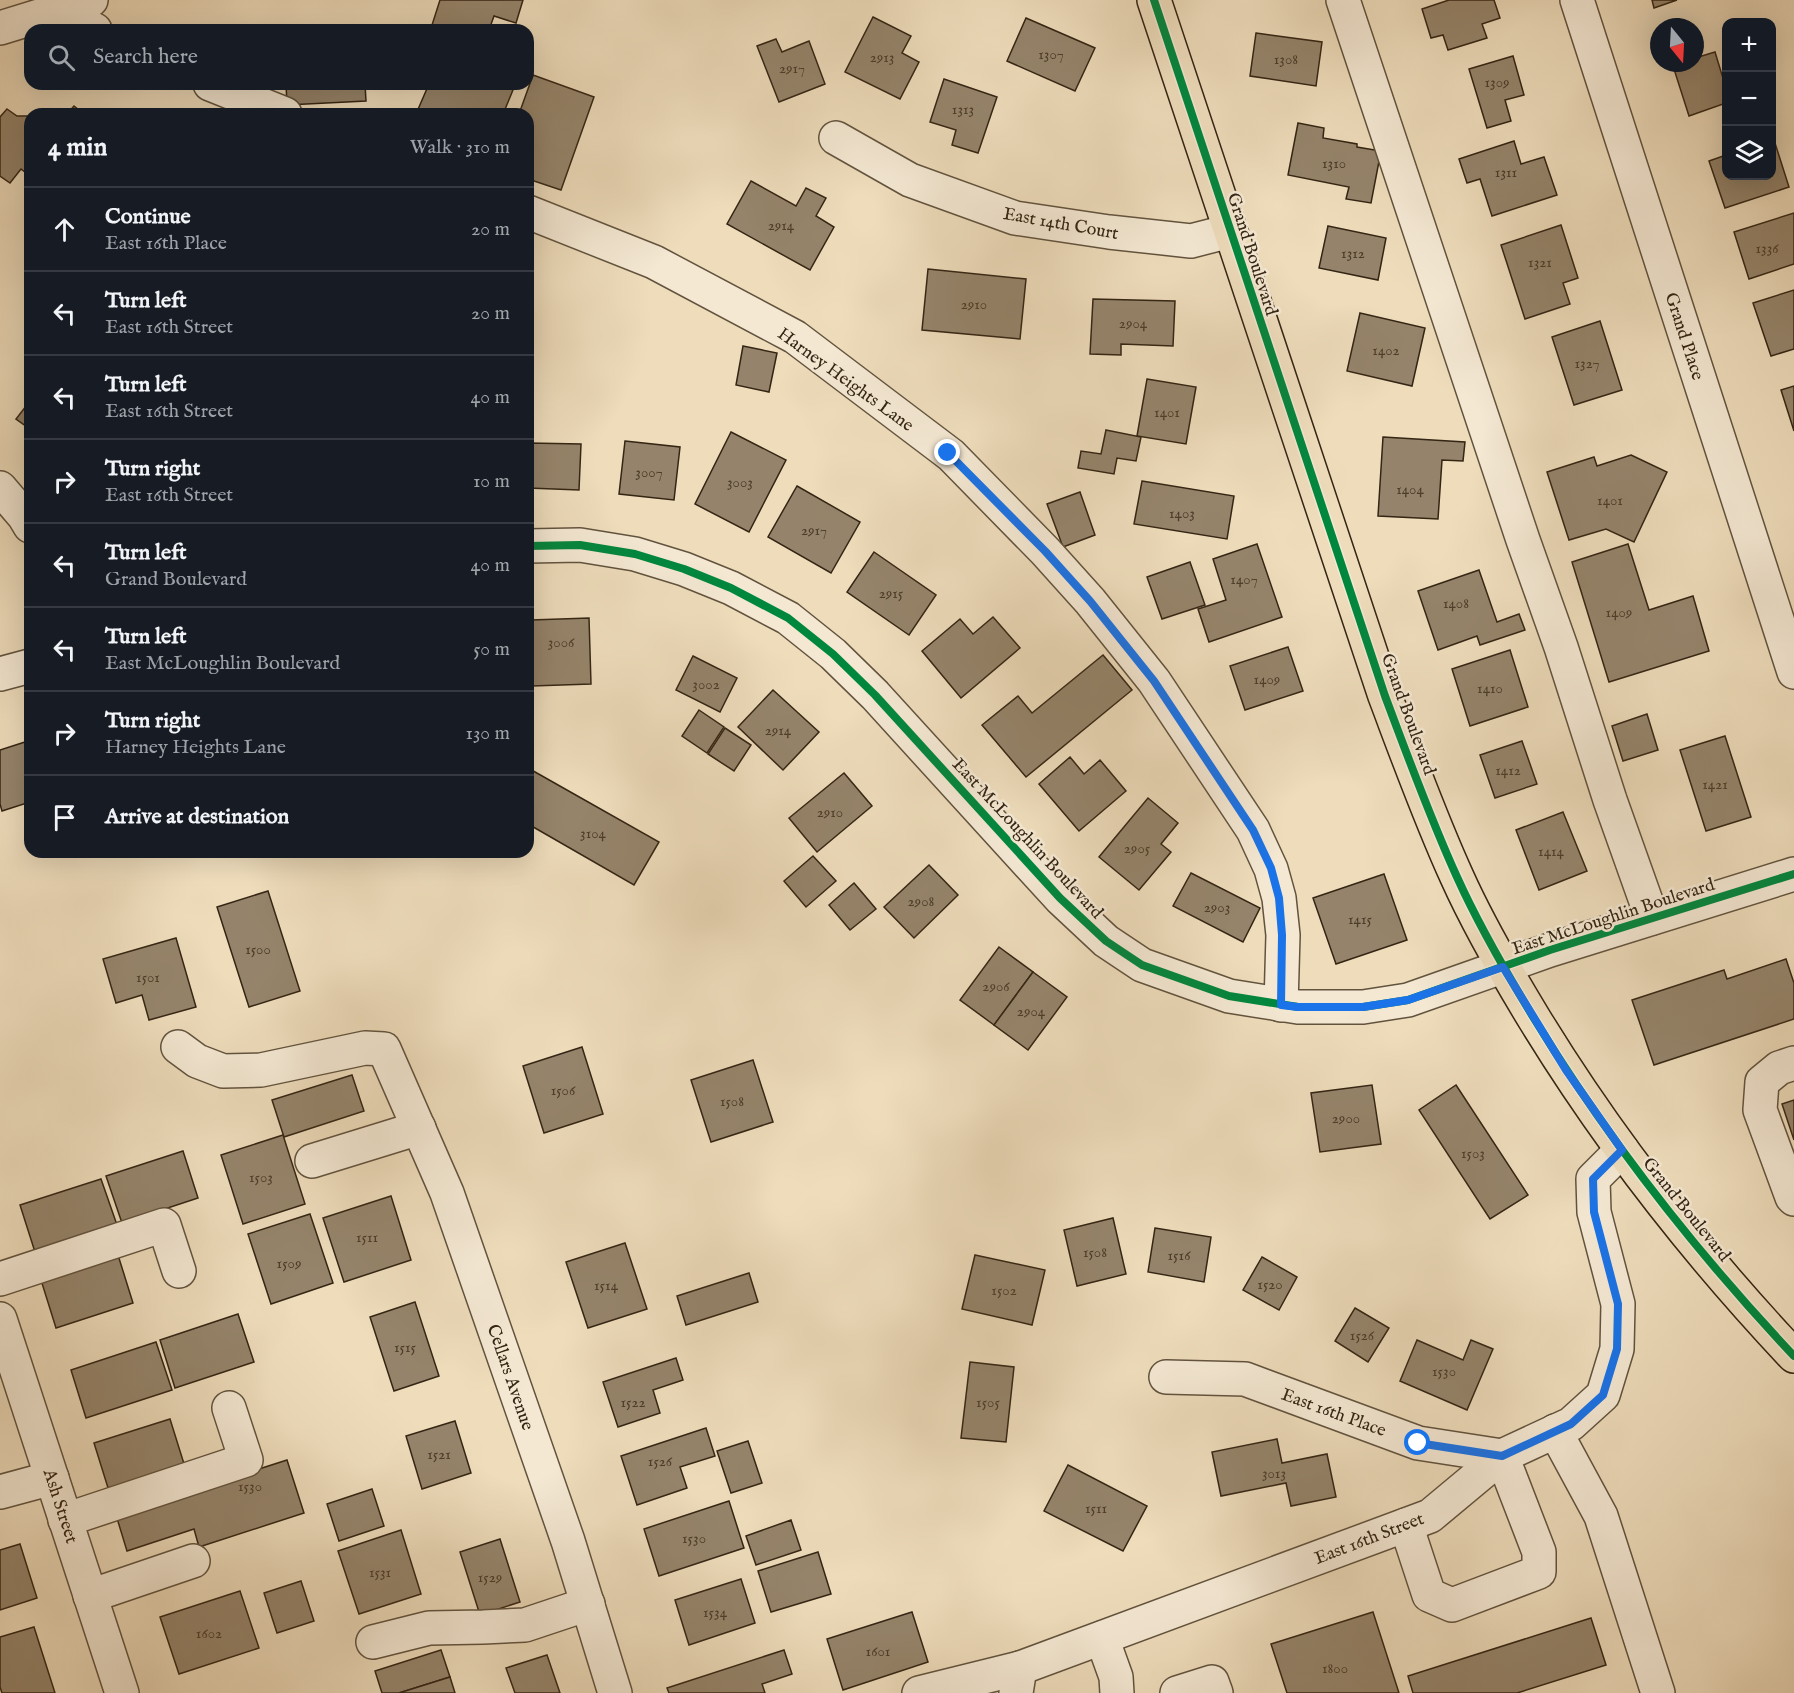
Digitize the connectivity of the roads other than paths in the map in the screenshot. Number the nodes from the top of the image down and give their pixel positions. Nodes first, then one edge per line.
1 (91, 0) edge
2 (1154, 0) edge
3 (1343, 0) edge
4 (1577, 0) edge
5 (59, 10) junction
6 (84, 24) edge
7 (0, 28) edge
8 (225, 90) edge
9 (270, 108) edge
10 (836, 138) dead end
11 (534, 214) edge
12 (1230, 231) junction
13 (0, 488) edge
14 (24, 516) edge
15 (534, 546) edge
16 (24, 668) edge
17 (1794, 672) edge
18 (0, 674) edge
19 (1794, 874) edge
20 (1652, 918) junction
21 (1503, 967) junction
22 (1281, 1005) junction
23 (178, 1047) dead end
24 (1794, 1063) edge
25 (419, 1128) junction
26 (1622, 1150) junction
27 (312, 1161) dead end
28 (1794, 1199) edge
29 (179, 1270) dead end
30 (0, 1279) edge
31 (0, 1319) edge
32 (1794, 1356) edge
33 (1166, 1377) dead end
34 (229, 1408) dead end
35 (1555, 1431) junction
36 (1502, 1456) junction
37 (52, 1478) junction
38 (0, 1492) edge
39 (65, 1520) junction
40 (1406, 1525) junction
41 (193, 1561) dead end
42 (90, 1596) junction
43 (588, 1604) junction
44 (1102, 1638) junction
45 (373, 1642) dead end
46 (1017, 1684) edge
47 (122, 1693) edge
48 (615, 1693) edge
49 (919, 1693) edge
50 (1118, 1693) edge
51 (1177, 1693) edge
52 (1216, 1693) edge
53 (1658, 1693) edge

1 - 5 street
2 - 12 main road, Grand Boulevard
3 - 20 street
4 - 17 street, Grand Place
5 - 6 street
5 - 7 street
8 - 9 street
10 - 12 street, East 14th Court
11 - 22 street, Harney Heights Lane
12 - 21 main road, Grand Boulevard
13 - 14 street
15 - 22 street, East McLoughlin Boulevard
16 - 18 street
19 - 20 street, East McLoughlin Boulevard
20 - 21 street, East McLoughlin Boulevard
21 - 22 street, East McLoughlin Boulevard
21 - 26 main road, Grand Boulevard
23 - 25 street, Cellars Avenue
24 - 28 street
25 - 27 street
25 - 43 street, Cellars Avenue
26 - 32 main road, Grand Boulevard
26 - 35 street, East 16th Street
29 - 30 street
31 - 37 street, Ash Street
33 - 36 street, East 16th Place
34 - 39 street
35 - 36 street, East 16th Street
35 - 53 street
36 - 40 street, East 16th Street
36 - 40 street
37 - 38 street
37 - 39 street, Ash Street
39 - 42 street, Ash Street
40 - 44 street, East 16th Street
41 - 42 street
42 - 47 street, Ash Street
43 - 45 street
43 - 48 street, Cellars Avenue
44 - 46 street, East 16th Street
44 - 50 street
46 - 49 street, East 16th Street
51 - 52 street

